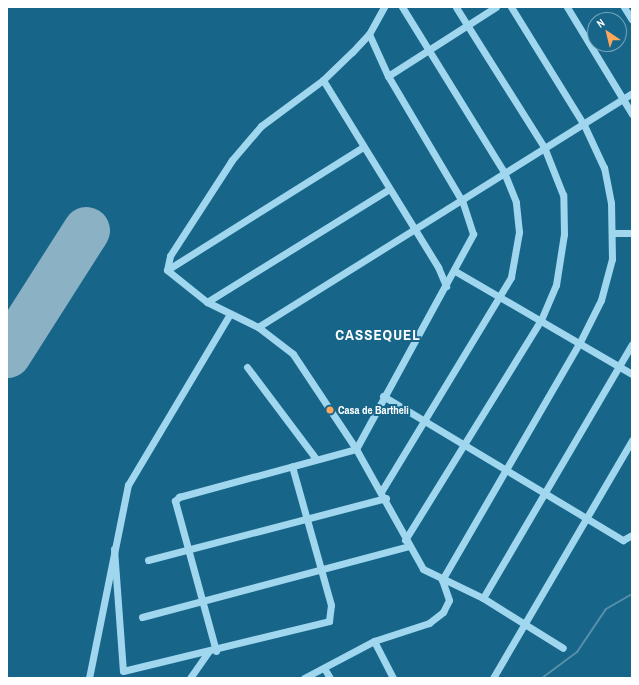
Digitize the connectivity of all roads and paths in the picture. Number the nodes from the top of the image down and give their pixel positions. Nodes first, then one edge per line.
1 (384, 7) edge
2 (402, 7) edge
3 (456, 7) edge
4 (496, 7) edge
5 (511, 7) edge
6 (567, 7) edge
7 (624, 7) edge
8 (632, 20) edge
9 (468, 27) junction
10 (368, 34) junction
11 (426, 51) junction
12 (388, 76) junction
13 (323, 80) junction
14 (632, 93) edge
15 (624, 98) junction
16 (632, 114) edge
17 (584, 125) junction
18 (363, 147) junction
19 (544, 147) junction
20 (504, 172) junction
21 (390, 189) junction
22 (462, 201) junction
23 (413, 230) junction
24 (612, 233) junction
25 (632, 233) edge
26 (167, 270) junction
27 (456, 271) junction
28 (446, 286) junction
29 (500, 297) junction
30 (207, 302) junction
31 (230, 314) junction
32 (541, 320) junction
33 (258, 327) junction
34 (579, 344) junction
35 (632, 344) edge
36 (247, 367) dead end
37 (621, 368) junction
38 (632, 374) edge
39 (383, 396) junction
40 (425, 422) junction
41 (632, 440) edge
42 (464, 446) junction
43 (356, 449) junction
44 (316, 459) junction
45 (292, 466) junction
46 (506, 470) junction
47 (381, 492) junction
48 (545, 494) junction
49 (386, 498) junction
50 (586, 518) junction
51 (306, 519) junction
52 (632, 535) edge
53 (407, 543) junction
54 (186, 548) junction
55 (114, 549) junction
56 (148, 560) dead end
57 (319, 568) junction
58 (442, 580) junction
59 (483, 598) junction
60 (200, 600) junction
61 (142, 617) dead end
62 (525, 622) junction
63 (374, 641) junction
64 (563, 648) dead end
65 (212, 652) junction
66 (324, 668) junction
67 (89, 678) edge
68 (190, 678) edge
69 (304, 678) edge
70 (330, 678) edge
71 (393, 678) edge
72 (493, 678) edge

1 - 10 street
2 - 11 street
3 - 9 street
4 - 9 street
5 - 17 street
6 - 15 street
7 - 8 street
9 - 11 street
9 - 19 street
10 - 12 street
10 - 13 street
11 - 12 street
11 - 20 street
12 - 22 street
13 - 18 street
13 - 26 street
14 - 15 street
15 - 16 street
15 - 17 street
17 - 19 street
17 - 24 street
18 - 21 street
18 - 26 street
19 - 20 street
19 - 32 street
20 - 22 street
20 - 29 street
21 - 23 street
21 - 30 street
22 - 23 street
22 - 27 street
23 - 28 street
23 - 33 street
24 - 25 street
24 - 34 street
26 - 30 street
27 - 28 street
27 - 29 street
28 - 39 street
29 - 32 street
29 - 40 street
30 - 31 street
31 - 33 street
31 - 55 street
32 - 34 street
32 - 42 street
33 - 43 street
34 - 37 street
34 - 46 street
35 - 37 street
36 - 44 street
37 - 38 street
37 - 48 street
39 - 40 street
39 - 43 street
40 - 42 street
40 - 47 street
41 - 50 street
42 - 46 street
42 - 53 street
43 - 44 street
43 - 47 street
44 - 45 street
45 - 51 street
45 - 54 street
46 - 48 street
46 - 58 street
47 - 49 street
48 - 50 street
48 - 59 street
49 - 51 street
49 - 53 street
50 - 52 street
50 - 62 street
51 - 54 street
51 - 57 street
53 - 57 street
53 - 58 street
54 - 56 street
54 - 60 street
55 - 65 street
55 - 67 street
57 - 60 street
57 - 65 street
58 - 59 street
58 - 63 street
59 - 62 street
60 - 61 street
60 - 65 street
62 - 64 street
62 - 72 street
63 - 66 street
63 - 71 street
65 - 68 street
66 - 69 street
66 - 70 street

